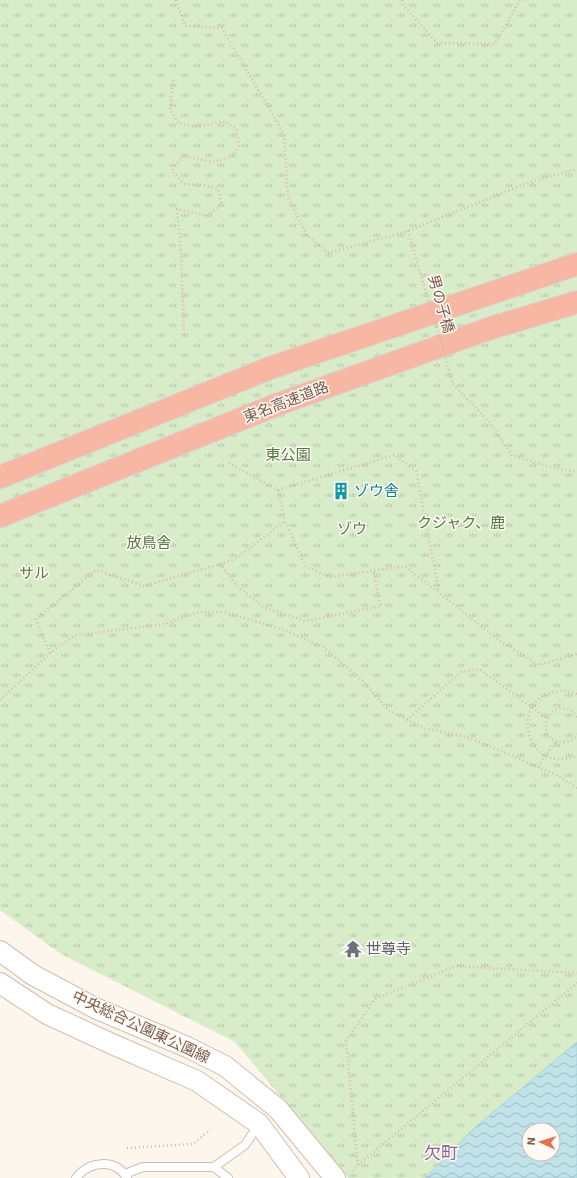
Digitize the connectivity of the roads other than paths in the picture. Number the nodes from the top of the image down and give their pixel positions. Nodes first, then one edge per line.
1 (577, 264) edge
2 (577, 302) edge
3 (0, 477) edge
4 (0, 516) edge
5 (0, 951) edge
6 (0, 984) edge
7 (259, 1124) junction
8 (214, 1167) junction
9 (126, 1176) edge
10 (343, 1176) edge
11 (76, 1178) edge
12 (228, 1178) edge
13 (299, 1178) edge

1 - 3 highway
2 - 4 highway, 東名高速道路
5 - 10 street, 中央総合公園東公園線
6 - 7 street
7 - 8 lane
7 - 13 street
8 - 9 lane
8 - 12 lane
9 - 11 lane

